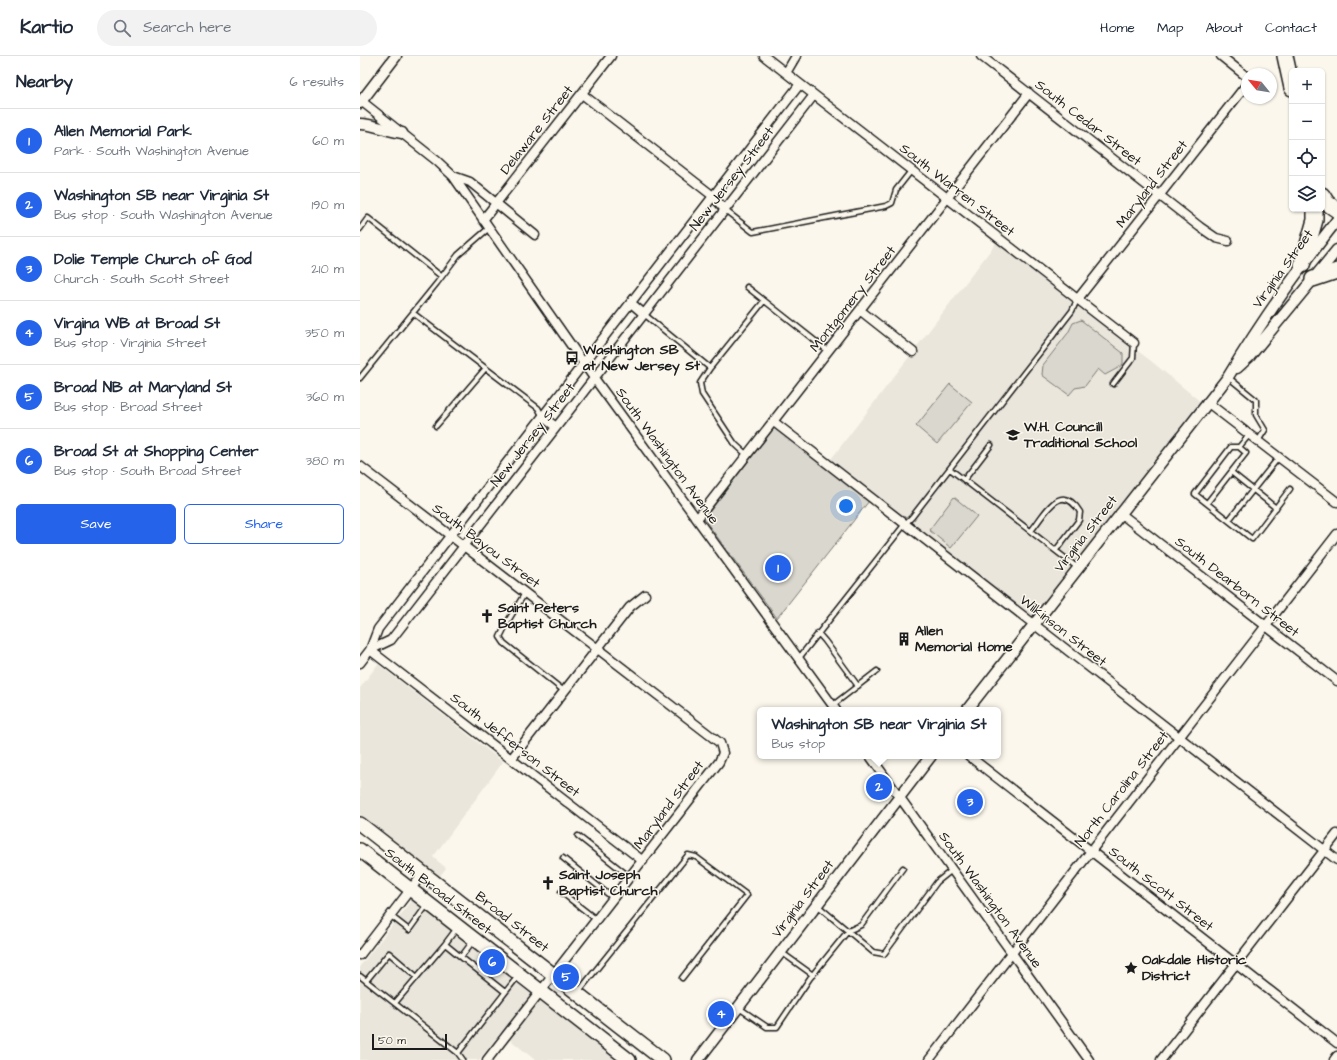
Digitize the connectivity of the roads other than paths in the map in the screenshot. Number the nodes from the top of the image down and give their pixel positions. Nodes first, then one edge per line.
1 (396, 56) edge
2 (611, 56) edge
3 (764, 56) edge
4 (796, 56) edge
5 (981, 56) edge
6 (1221, 56) edge
7 (1284, 56) edge
8 (1241, 72) edge
9 (786, 73) junction
10 (1289, 76) edge
11 (800, 84) junction
12 (1241, 92) edge
13 (1029, 93) junction
14 (582, 94) junction
15 (814, 95) junction
16 (360, 101) edge
17 (360, 124) edge
18 (402, 133) junction
19 (911, 171) junction
20 (453, 176) junction
21 (1160, 195) junction
22 (713, 196) junction
23 (948, 199) junction
24 (1325, 199) edge
25 (496, 204) junction
26 (725, 210) junction
27 (1337, 210) edge
28 (1315, 212) edge
29 (483, 220) junction
30 (1337, 220) edge
31 (489, 228) junction
32 (360, 229) edge
33 (535, 235) dead end
34 (1228, 241) dead end
35 (1337, 250) edge
36 (1302, 265) junction
37 (1337, 271) edge
38 (441, 276) junction
39 (1313, 279) junction
40 (747, 287) dead end
41 (1077, 300) junction
42 (764, 301) junction
43 (631, 303) junction
44 (861, 310) junction
45 (413, 313) junction
46 (644, 314) junction
47 (1134, 343) joint
48 (828, 351) junction
49 (913, 352) dead end
50 (584, 363) junction
51 (485, 368) junction
52 (710, 368) junction
53 (1228, 376) junction
54 (360, 378) edge
55 (594, 378) junction
56 (1112, 384) dead end
57 (1208, 402) junction
58 (543, 417) junction
59 (774, 422) junction
60 (436, 426) dead end
61 (556, 427) junction
62 (1250, 434) junction
63 (1258, 441) junction
64 (991, 445) dead end
65 (1239, 447) junction
66 (748, 455) junction
67 (1278, 457) junction
68 (360, 466) edge
69 (950, 469) junction
70 (1231, 472) junction
71 (964, 480) junction
72 (1290, 489) dead end
73 (1253, 490) junction
74 (1337, 502) edge
75 (1207, 503) junction
76 (1276, 508) junction
77 (1120, 514) junction
78 (697, 519) junction
79 (1229, 520) junction
80 (905, 524) junction
81 (1031, 531) junction
82 (1337, 534) edge
83 (450, 536) junction
84 (464, 546) junction
85 (1056, 550) junction
86 (1078, 568) junction
87 (525, 592) junction
88 (645, 595) dead end
89 (1034, 624) junction
90 (1266, 626) junction
91 (818, 633) junction
92 (598, 648) junction
93 (370, 650) junction
94 (798, 658) junction
95 (360, 663) edge
96 (877, 671) dead end
97 (1337, 681) edge
98 (858, 686) junction
99 (564, 692) junction
100 (833, 707) edge
101 (835, 707) edge
102 (969, 707) edge
103 (1179, 736) junction
104 (723, 753) joint
105 (512, 758) junction
106 (872, 759) edge
107 (929, 759) edge
108 (974, 759) edge
109 (899, 797) junction
110 (360, 824) edge
111 (1337, 834) edge
112 (578, 836) dead end
113 (360, 850) edge
114 (1324, 850) junction
115 (1091, 851) junction
116 (563, 858) dead end
117 (1337, 860) edge
118 (643, 861) junction
119 (903, 868) dead end
120 (952, 870) junction
121 (423, 873) junction
122 (630, 877) junction
123 (411, 889) junction
124 (561, 892) dead end
125 (613, 899) junction
126 (428, 903) junction
127 (816, 905) junction
128 (391, 916) junction
129 (597, 920) junction
130 (458, 926) junction
131 (848, 931) junction
132 (474, 939) junction
133 (445, 944) junction
134 (781, 952) junction
135 (1012, 953) junction
136 (360, 955) edge
137 (461, 957) junction
138 (1236, 964) junction
139 (519, 974) junction
140 (554, 975) junction
141 (813, 975) junction
142 (360, 976) edge
143 (417, 977) junction
144 (682, 978) dead end
145 (366, 981) junction
146 (541, 991) junction
147 (505, 992) junction
148 (578, 993) junction
149 (395, 1003) junction
150 (738, 1007) junction
151 (1337, 1042) edge
152 (458, 1053) junction
153 (1337, 1056) edge
154 (463, 1060) edge
155 (487, 1060) edge
156 (628, 1060) edge
157 (663, 1060) edge
158 (698, 1060) edge
159 (930, 1060) edge
160 (1089, 1060) edge
161 (1161, 1060) edge
162 (1334, 1060) edge

1 - 16 street
2 - 14 street, Delaware Street
3 - 9 street, South Warren Street
4 - 9 street
5 - 13 street, South Cedar Street
6 - 8 street
7 - 10 highway
9 - 11 street, South Warren Street
11 - 15 street, South Warren Street
11 - 22 street, New Jersey Street
12 - 21 street, Maryland Street
13 - 21 street, South Cedar Street
13 - 23 street, Montgomery Street
14 - 22 street
14 - 25 street, Delaware Street
15 - 19 street, South Warren Street
15 - 26 street, New Jersey Street
16 - 18 street, South Washington Avenue
17 - 18 street
18 - 20 street, South Washington Avenue
19 - 23 street, South Warren Street
19 - 26 lane
20 - 25 street
20 - 29 street, South Washington Avenue
21 - 34 street, South Cedar Street
21 - 41 street, Maryland Street
22 - 26 street
22 - 43 street, New Jersey Street
23 - 41 street, South Warren Street
23 - 44 street, Montgomery Street
24 - 27 highway
25 - 29 street, Delaware Street
25 - 33 street
26 - 46 street, New Jersey Street
28 - 36 highway
29 - 31 street, South Washington Avenue
30 - 36 street, Virginia Street
31 - 38 lane
31 - 50 street, South Washington Avenue
32 - 38 lane
35 - 39 street, Virginia Street
36 - 53 street, Virginia Street
37 - 39 highway
38 - 45 lane
39 - 53 street, Virginia Street
40 - 42 lane
41 - 47 street, South Warren Street
41 - 69 lane
42 - 48 lane
42 - 52 lane
43 - 46 street
43 - 50 street, New Jersey Street
44 - 48 street, Montgomery Street
44 - 49 street
45 - 51 lane
45 - 54 lane
46 - 52 lane
46 - 55 street, New Jersey Street
47 - 56 lane
48 - 59 street, Montgomery Street
50 - 55 street, South Washington Avenue
50 - 58 street, New Jersey Street
51 - 58 lane
51 - 60 lane
52 - 66 lane
53 - 57 street, Virginia Street
53 - 63 lane
55 - 61 street, New Jersey Street
55 - 78 street, South Washington Avenue
57 - 62 street
57 - 77 street, Virginia Street
58 - 61 street
58 - 83 street, New Jersey Street
59 - 66 street, Montgomery Street
59 - 80 street, Wilkinson Street
61 - 84 street, New Jersey Street
62 - 63 street
62 - 65 lane
63 - 67 street
64 - 71 lane
65 - 70 lane
65 - 75 lane
66 - 78 street, Montgomery Street
67 - 73 lane
67 - 74 street
68 - 83 street, South Bayou Street
69 - 71 lane
69 - 80 lane
70 - 73 lane
70 - 75 lane
71 - 81 lane
72 - 76 lane
73 - 76 lane
73 - 79 lane
75 - 79 lane
76 - 79 lane
77 - 86 street, Virginia Street
77 - 90 street, South Dearborn Street
78 - 94 street, South Washington Avenue
80 - 89 street, Wilkinson Street
80 - 91 lane
81 - 85 lane
81 - 85 lane
82 - 90 street, North Carolina Street
83 - 84 street, South Bayou Street
83 - 93 street, New Jersey Street
84 - 87 street, South Bayou Street
84 - 93 street, New Jersey Street
85 - 86 lane
86 - 89 street, Virginia Street
87 - 92 street, South Bayou Street
87 - 99 lane
88 - 92 street
89 - 102 street, Virginia Street
89 - 103 street, Wilkinson Street
90 - 97 street, South Dearborn Street
90 - 103 street, North Carolina Street
91 - 94 lane
91 - 98 lane
92 - 99 street
92 - 104 street, South Bayou Street
93 - 95 street, New Jersey Street
93 - 105 street, South Jefferson Street
94 - 100 street, South Washington Avenue
96 - 98 lane
98 - 101 lane
99 - 105 street
103 - 114 street, Wilkinson Street
103 - 115 street, North Carolina Street
104 - 118 street, Maryland Street
105 - 118 street, South Jefferson Street
106 - 109 street, South Washington Avenue
107 - 109 street, Virginia Street
108 - 115 street, South Scott Street
109 - 120 street, South Washington Avenue
109 - 127 street, Virginia Street
110 - 121 main road, Broad Street
111 - 114 street
112 - 122 lane
113 - 123 main road, South Broad Street
114 - 117 street, Wilkinson Street
114 - 138 street
115 - 135 street, North Carolina Street
115 - 138 street, South Scott Street
116 - 125 lane
118 - 122 street, Maryland Street
119 - 131 lane
120 - 131 lane
120 - 135 street, South Washington Avenue
121 - 123 street
121 - 140 main road, Broad Street
122 - 125 street, Maryland Street
123 - 126 main road, South Broad Street
123 - 128 street
124 - 129 lane
125 - 129 street, Maryland Street
126 - 128 lane
126 - 130 main road, South Broad Street
127 - 131 lane
127 - 134 street, Virginia Street
128 - 136 street
129 - 140 street, Maryland Street
130 - 132 main road, South Broad Street
130 - 133 lane
131 - 141 lane
132 - 137 lane
132 - 139 main road, South Broad Street
133 - 137 lane
133 - 143 lane
134 - 141 lane
134 - 150 street, Virginia Street
135 - 159 street, North Carolina Street
135 - 160 street, South Washington Avenue
137 - 147 lane
138 - 151 street, South Scott Street
138 - 161 street
139 - 146 main road, South Broad Street
139 - 147 lane
140 - 146 street, Maryland Street
140 - 148 main road, Broad Street
141 - 150 lane
142 - 145 lane
143 - 145 lane
143 - 149 lane
144 - 148 lane
145 - 149 lane
146 - 155 street, Maryland Street
146 - 156 main road, South Broad Street
147 - 152 lane
148 - 157 main road, Broad Street
149 - 152 lane
150 - 158 street, Virginia Street
152 - 154 lane
153 - 162 street

